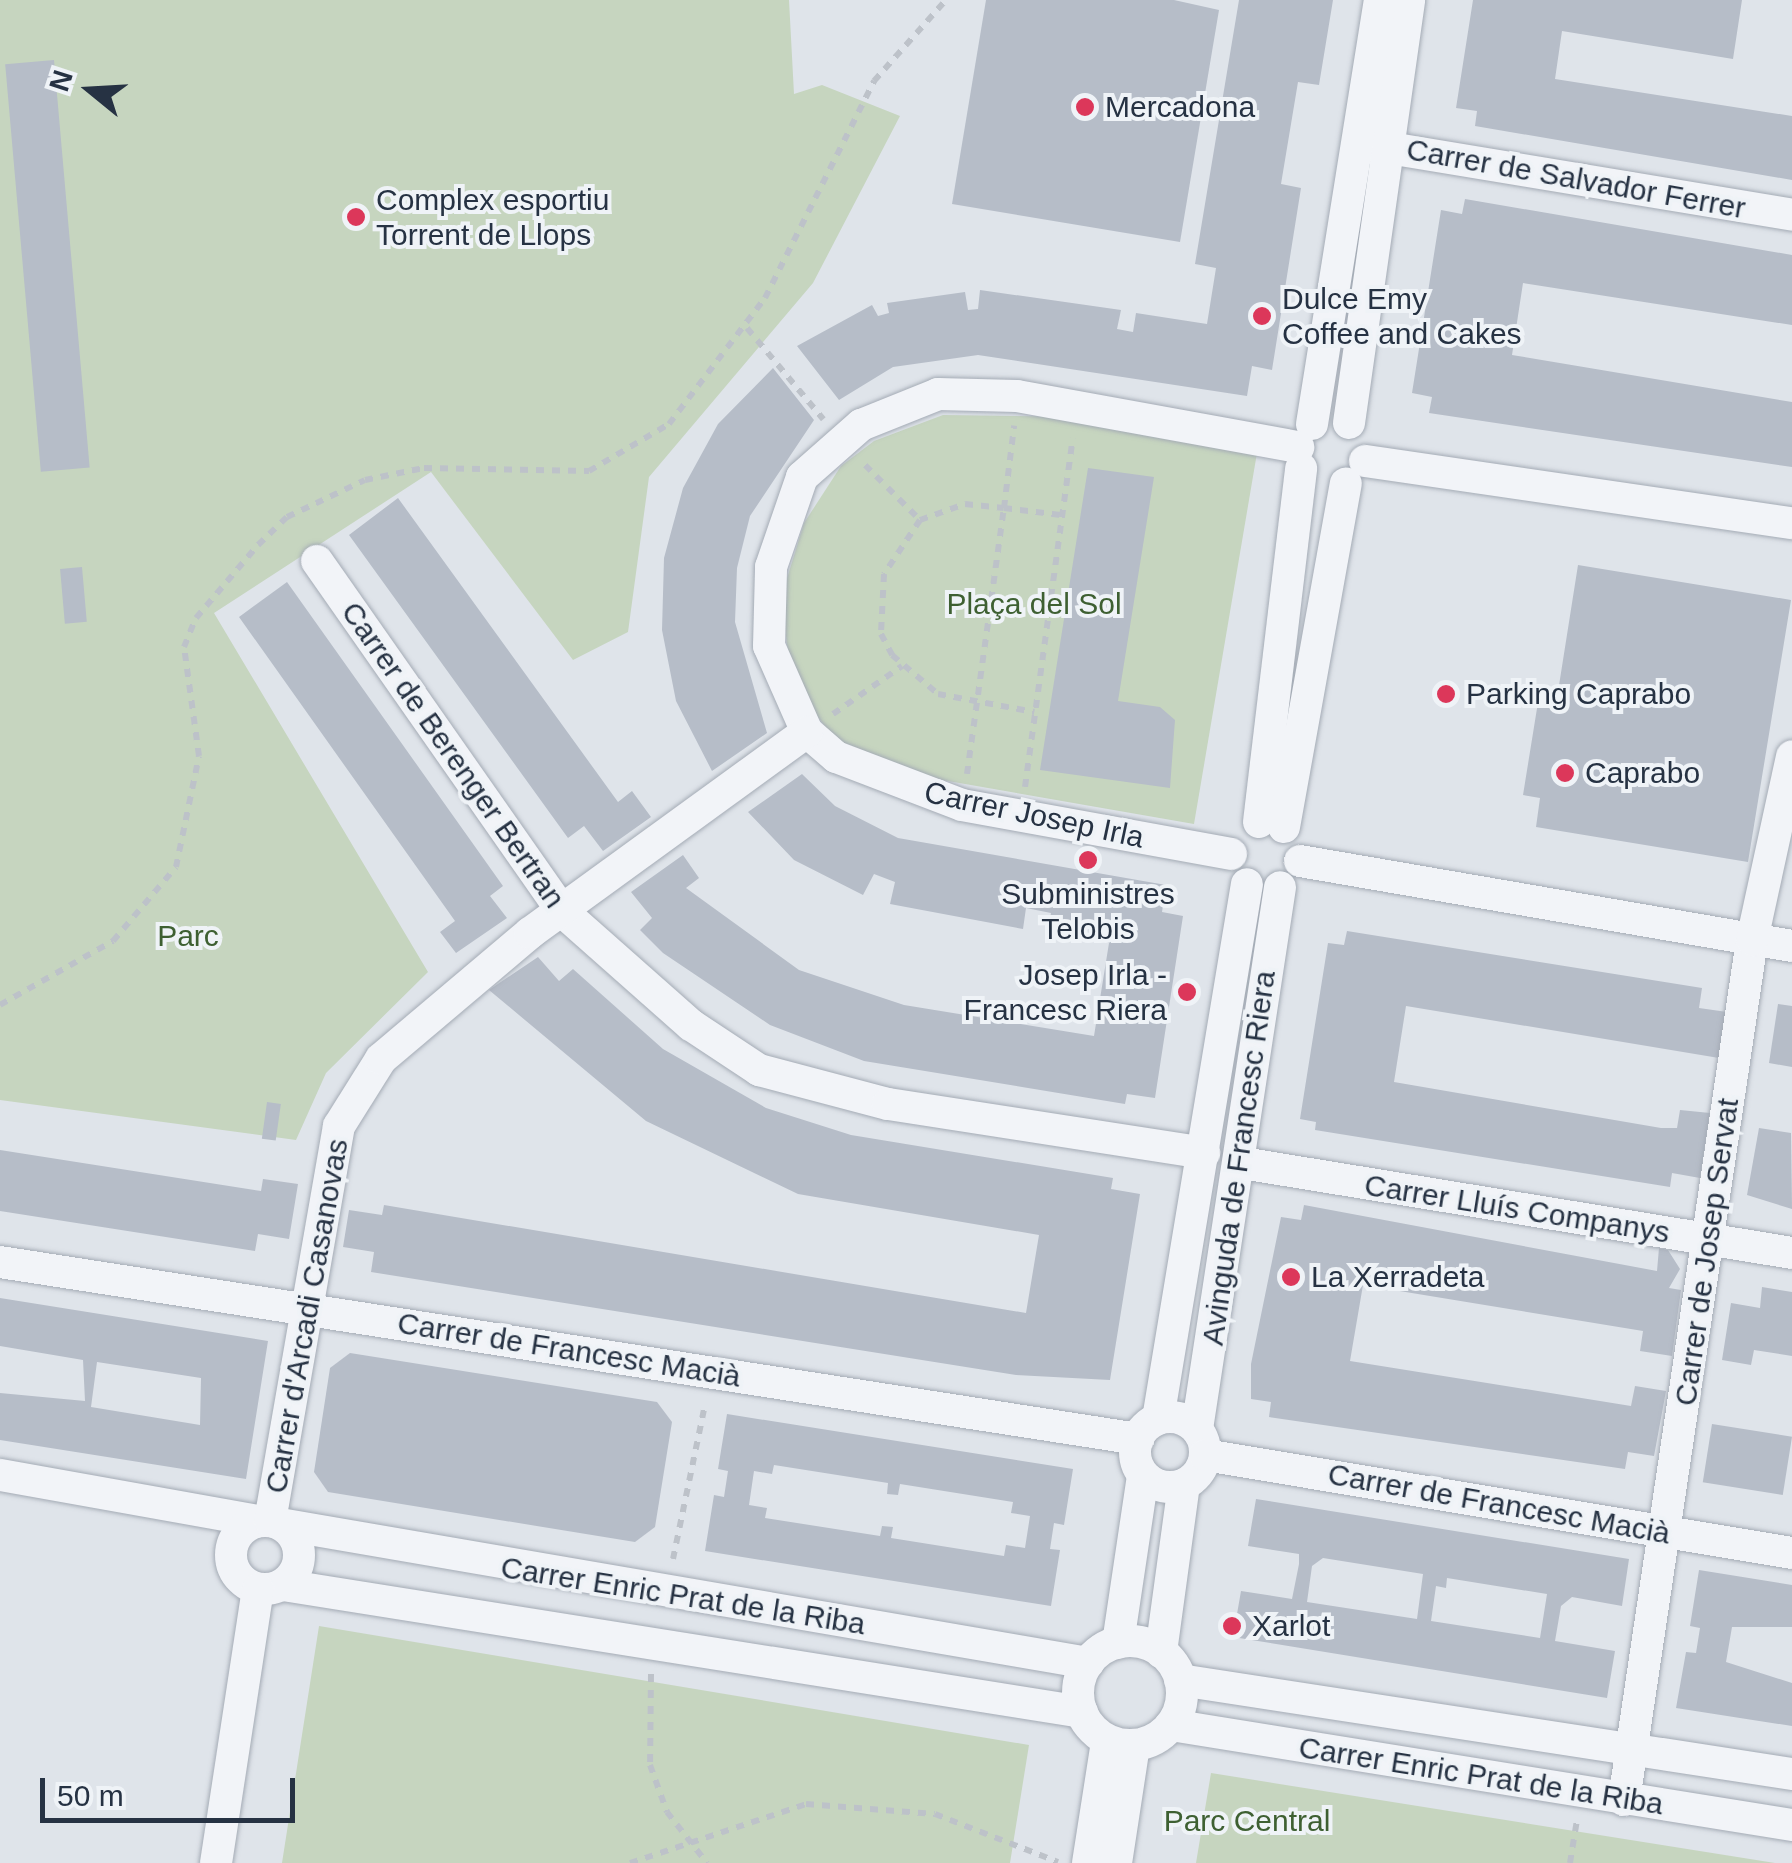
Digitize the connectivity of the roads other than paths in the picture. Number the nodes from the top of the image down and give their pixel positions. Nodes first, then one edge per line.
1 (1380, 0) edge
2 (1409, 0) edge
3 (1373, 144) junction
4 (1792, 216) edge
5 (1350, 423) junction
6 (1304, 447) junction
7 (1355, 472) junction
8 (1792, 524) edge
9 (316, 561) dead end
10 (806, 732) junction
11 (1792, 756) edge
12 (1272, 824) junction
13 (1231, 854) junction
14 (1300, 861) junction
15 (1247, 884) junction
16 (1280, 887) junction
17 (561, 910) junction
18 (1752, 940) junction
19 (1792, 946) edge
20 (1204, 1152) junction
21 (1242, 1163) junction
22 (1709, 1242) junction
23 (1792, 1254) edge
24 (0, 1262) edge
25 (309, 1308) junction
26 (1148, 1429) junction
27 (1201, 1442) junction
28 (0, 1475) edge
29 (1144, 1476) junction
30 (1184, 1485) junction
31 (270, 1522) junction
32 (1666, 1534) junction
33 (1792, 1553) edge
34 (270, 1586) junction
35 (1118, 1643) junction
36 (1161, 1652) junction
37 (1088, 1663) junction
38 (1180, 1680) junction
39 (1082, 1712) junction
40 (1171, 1725) junction
41 (1120, 1743) junction
42 (1632, 1749) junction
43 (1792, 1774) edge
44 (1624, 1800) junction
45 (1792, 1825) edge
46 (216, 1863) edge
47 (1088, 1863) edge
48 (1116, 1863) edge

1 - 3 street
2 - 3 street
3 - 4 street, Carrer de Salvador Ferrer
3 - 5 street
3 - 6 street
5 - 6 street
5 - 7 street
6 - 7 street
6 - 10 street
6 - 12 street
7 - 8 street
7 - 12 street
9 - 17 street, Carrer de Berenger Bertran
10 - 13 street, Carrer Josep Irla
10 - 17 street, Carrer d'Arcadi Casanovas
11 - 18 street, Carrer de Josep Servat
12 - 13 street
12 - 14 street
13 - 15 street
14 - 16 street
14 - 18 street
15 - 16 street
15 - 20 street, Avinguda de Francesc Riera
16 - 21 street, Avinguda de Francesc Riera
17 - 20 street, Carrer de Berenger Bertran
17 - 25 street, Carrer d'Arcadi Casanovas
18 - 19 street
18 - 22 street, Carrer de Josep Servat
20 - 26 street, Avinguda de Francesc Riera
21 - 22 street, Carrer Lluís Companys
21 - 27 street, Avinguda de Francesc Riera
22 - 23 street, Carrer Lluís Companys
22 - 32 street, Carrer de Josep Servat
24 - 25 street, Carrer de Francesc Macià
25 - 26 street, Carrer de Francesc Macià
25 - 31 street, Carrer d'Arcadi Casanovas
26 - 27 street, Carrer de Francesc Macià
26 - 29 street, Avinguda de Francesc Riera
27 - 30 street
27 - 32 street, Carrer de Francesc Macià
28 - 31 street, Carrer Enric Prat de la Riba
29 - 30 street
29 - 35 street
30 - 36 street
31 - 34 street
31 - 34 street
31 - 37 street, Carrer Enric Prat de la Riba
32 - 33 street, Carrer de Francesc Macià
32 - 42 street, Carrer de Josep Servat
34 - 39 street, Carrer Enric Prat de la Riba
34 - 46 street
35 - 36 street
35 - 37 street
36 - 38 street
37 - 39 street
38 - 40 street
38 - 42 street, Carrer Enric Prat de la Riba
39 - 41 street
40 - 41 street
40 - 44 street, Carrer Enric Prat de la Riba
41 - 47 street
41 - 48 street
42 - 43 street, Carrer Enric Prat de la Riba
42 - 44 street, Carrer de Josep Servat
44 - 45 street, Carrer Enric Prat de la Riba

